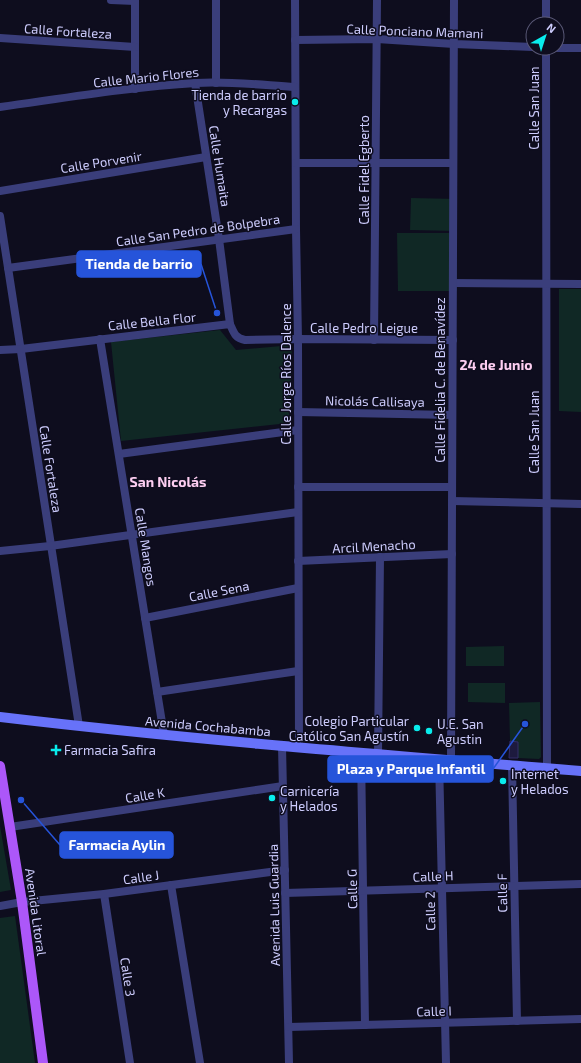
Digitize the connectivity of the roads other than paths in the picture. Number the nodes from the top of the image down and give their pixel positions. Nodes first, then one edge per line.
1 (111, 0) edge
2 (216, 0) edge
3 (295, 0) edge
4 (377, 0) edge
5 (454, 0) edge
6 (546, 0) edge
7 (135, 1) edge
8 (546, 16) edge
9 (0, 38) edge
10 (377, 39) junction
11 (295, 40) junction
12 (454, 44) junction
13 (135, 47) junction
14 (525, 47) edge
15 (565, 48) edge
16 (581, 48) edge
17 (546, 56) edge
18 (195, 83) junction
19 (216, 83) junction
20 (295, 87) junction
21 (135, 89) junction
22 (0, 107) edge
23 (206, 157) junction
24 (296, 163) junction
25 (376, 163) junction
26 (453, 163) junction
27 (0, 191) edge
28 (0, 216) edge
29 (296, 229) junction
30 (219, 239) junction
31 (8, 268) junction
32 (453, 283) junction
33 (546, 284) junction
34 (581, 284) edge
35 (230, 324) junction
36 (100, 339) junction
37 (298, 339) junction
38 (374, 340) junction
39 (452, 340) junction
40 (21, 349) junction
41 (0, 350) edge
42 (298, 412) junction
43 (452, 415) junction
44 (298, 430) junction
45 (119, 454) junction
46 (298, 487) junction
47 (452, 487) junction
48 (452, 501) junction
49 (546, 503) junction
50 (581, 504) edge
51 (298, 512) junction
52 (132, 535) junction
53 (50, 546) junction
54 (0, 551) edge
55 (452, 554) junction
56 (380, 557) junction
57 (298, 561) junction
58 (298, 588) junction
59 (145, 618) junction
60 (298, 671) junction
61 (157, 692) junction
62 (0, 718) edge
63 (79, 726) junction
64 (164, 735) junction
65 (282, 746) junction
66 (299, 747) junction
67 (361, 752) junction
68 (378, 754) junction
69 (439, 759) junction
70 (451, 760) junction
71 (512, 765) junction
72 (0, 766) edge
73 (547, 768) junction
74 (581, 771) edge
75 (283, 786) junction
76 (10, 827) junction
77 (285, 870) junction
78 (581, 884) edge
79 (171, 885) junction
80 (514, 886) junction
81 (442, 888) junction
82 (364, 890) junction
83 (285, 893) junction
84 (104, 894) junction
85 (22, 902) junction
86 (0, 906) edge
87 (581, 1019) edge
88 (517, 1021) junction
89 (445, 1022) junction
90 (365, 1025) junction
91 (288, 1027) junction
92 (43, 1063) edge
93 (130, 1063) edge
94 (200, 1063) edge
95 (290, 1063) edge
96 (446, 1063) edge

1 - 7 street
2 - 19 street
3 - 11 street, Calle Jorge Ríos Dalence
4 - 10 street, Calle Fidel Egberto
5 - 12 street, Calle Fidelia C. de Benavídez
6 - 8 street
7 - 13 street
9 - 13 street, Calle Fortaleza
10 - 11 street, Calle Ponciano Mamani
10 - 12 street, Calle Ponciano Mamani
10 - 25 street, Calle Fidel Egberto
11 - 20 street, Calle Jorge Ríos Dalence
12 - 14 street, Calle Ponciano Mamani
12 - 26 street, Calle Fidelia C. de Benavídez
13 - 21 street
15 - 16 street
17 - 33 street, Calle San Juan
18 - 19 street, Calle Mario Flores
18 - 21 street, Calle Mario Flores
18 - 23 street, Calle Humaita
19 - 20 street, Calle Mario Flores
20 - 24 street, Calle Jorge Ríos Dalence
21 - 22 street, Calle Mario Flores
23 - 27 street, Calle Porvenir
23 - 30 street, Calle Humaita
24 - 25 street
24 - 29 street, Calle Jorge Ríos Dalence
25 - 26 street
25 - 38 street, Calle Fidel Egberto
26 - 32 street, Calle Fidelia C. de Benavídez
28 - 31 street, Calle Fortaleza
29 - 30 street, Calle San Pedro de Bolpebra
29 - 37 street, Calle Jorge Ríos Dalence
30 - 31 street, Calle San Pedro de Bolpebra
30 - 35 street, Calle Humaita
31 - 40 street, Calle Fortaleza
32 - 33 street
32 - 39 street, Calle Fidelia C. de Benavídez
33 - 34 street
33 - 49 street, Calle San Juan
35 - 36 street, Calle Bella Flor
35 - 37 street
36 - 40 street, Calle Bella Flor
36 - 45 street, Calle Mangos
37 - 38 street, Calle Pedro Leigue
37 - 42 street, Calle Jorge Ríos Dalence
38 - 39 street, Calle Pedro Leigue
39 - 43 street, Calle Fidelia C. de Benavídez
40 - 41 street, Calle Bella Flor
40 - 53 street, Calle Fortaleza
42 - 43 street, Nicolás Callisaya
42 - 44 street, Calle Jorge Ríos Dalence
43 - 47 street, Calle Fidelia C. de Benavídez
44 - 45 street
44 - 46 street, Calle Jorge Ríos Dalence
45 - 52 street, Calle Mangos
46 - 47 street
46 - 51 street, Calle Jorge Ríos Dalence
47 - 48 street, Calle Fidelia C. de Benavídez
48 - 49 street
48 - 55 street, Calle Fidelia C. de Benavídez
49 - 50 street
49 - 73 street, Calle San Juan
51 - 52 street
51 - 57 street, Calle Jorge Ríos Dalence
52 - 53 street
52 - 59 street, Calle Mangos
53 - 54 street
53 - 63 street, Calle Fortaleza
55 - 56 street, Arcil Menacho
55 - 70 street, Calle Fidelia C. de Benavídez
56 - 57 street, Arcil Menacho
56 - 68 street
57 - 58 street, Calle Jorge Ríos Dalence
58 - 59 street, Calle Sena
58 - 60 street, Calle Jorge Ríos Dalence
59 - 61 street, Calle Mangos
60 - 61 street
60 - 66 street, Calle Jorge Ríos Dalence
61 - 64 street, Calle Mangos
62 - 63 main road, Avenida Cochabamba
63 - 64 main road, Avenida Cochabamba
64 - 65 main road, Avenida Cochabamba
65 - 66 main road, Avenida Cochabamba
65 - 75 street, Avenida Luis Guardia
66 - 67 main road, Avenida Cochabamba
67 - 68 main road, Avenida Cochabamba
67 - 82 street, Calle G
68 - 69 main road, Avenida Cochabamba
69 - 70 main road, Avenida Cochabamba
69 - 81 street, Calle 2
70 - 71 main road, Avenida Cochabamba
71 - 73 main road, Avenida Cochabamba
71 - 80 street, Calle F
72 - 76 main road, Avenida Litoral
73 - 74 main road, Avenida Cochabamba
75 - 76 street, Calle K
75 - 77 street, Avenida Luis Guardia
76 - 85 main road, Avenida Litoral
77 - 79 street, Calle J
77 - 83 street, Avenida Luis Guardia
78 - 80 street, Calle H
79 - 84 street, Calle J
79 - 94 street
80 - 81 street, Calle H
80 - 88 street, Calle F
81 - 82 street, Calle H
81 - 89 street, Calle 2
82 - 83 street, Calle H
82 - 90 street, Calle G
83 - 91 street, Avenida Luis Guardia
84 - 85 street, Calle J
84 - 93 street, Calle 3
85 - 86 street, Calle J
85 - 92 main road, Avenida Litoral
87 - 88 street, Calle I
88 - 89 street, Calle I
89 - 90 street, Calle I
89 - 96 street, Calle 2
90 - 91 street, Calle I
91 - 95 street, Avenida Luis Guardia

